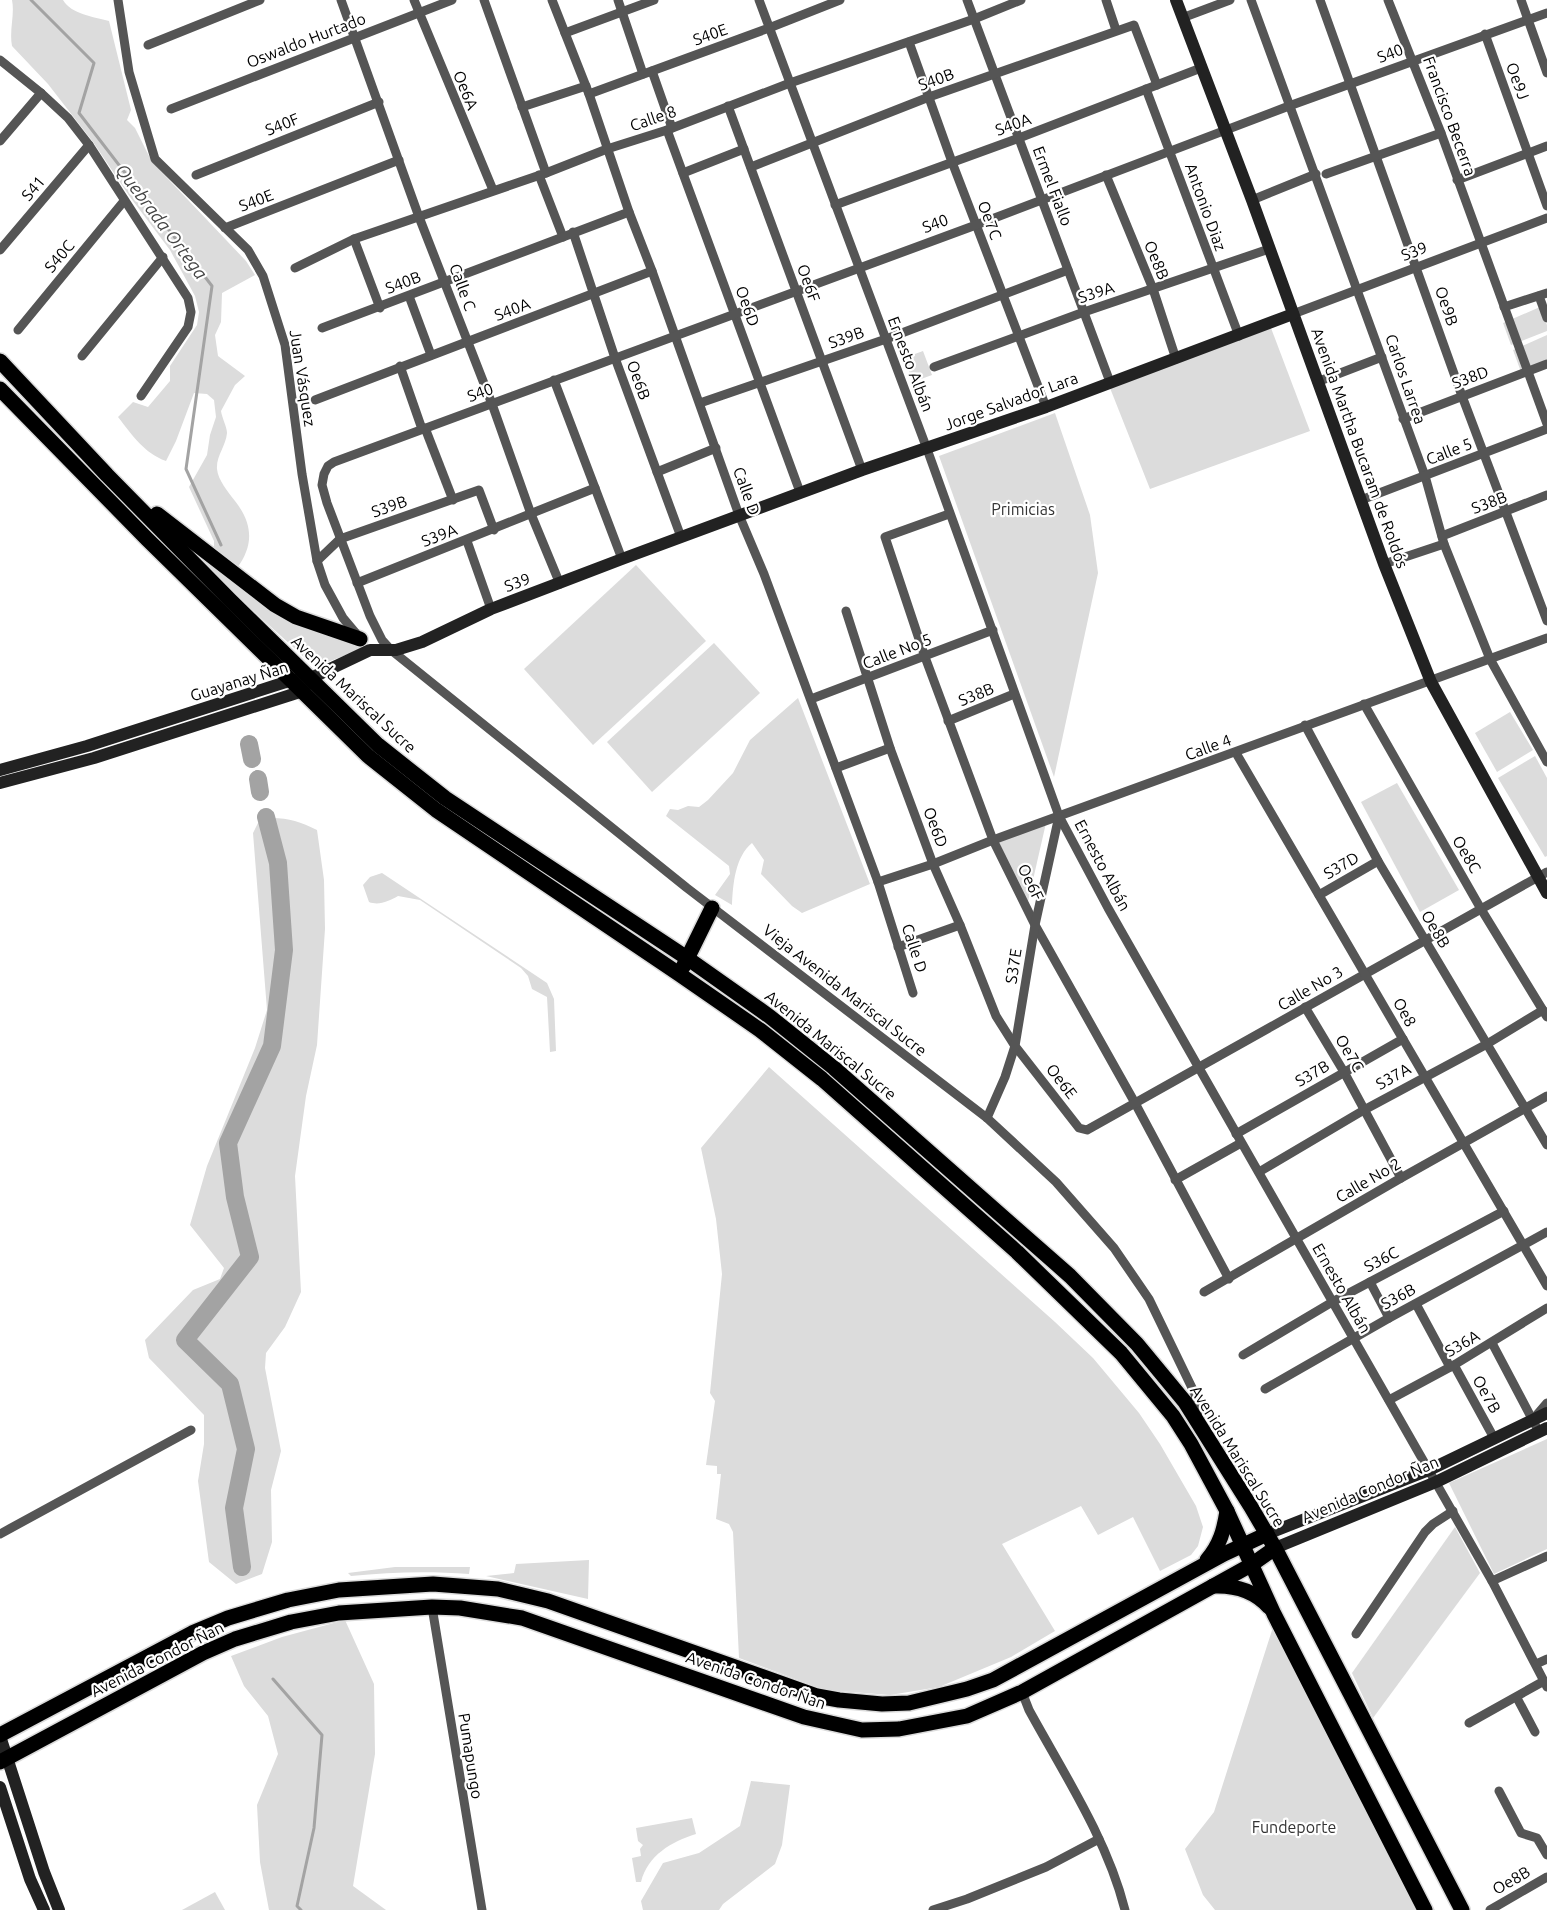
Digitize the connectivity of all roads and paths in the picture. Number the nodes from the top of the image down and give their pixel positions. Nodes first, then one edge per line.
1 (118, 0) edge
2 (260, 0) edge
3 (341, 0) edge
4 (414, 0) edge
5 (452, 0) edge
6 (484, 0) edge
7 (552, 0) edge
8 (618, 0) edge
9 (654, 0) edge
10 (759, 0) edge
11 (840, 0) edge
12 (968, 0) edge
13 (1021, 0) edge
14 (1106, 0) edge
15 (1176, 0) edge
16 (1230, 0) edge
17 (1251, 0) edge
18 (1320, 0) edge
19 (1388, 0) edge
20 (1521, 0) edge
21 (622, 12) junction
22 (419, 13) junction
23 (1547, 13) edge
24 (1182, 18) junction
25 (974, 19) junction
26 (1527, 20) junction
27 (769, 28) junction
28 (1116, 30) junction
29 (565, 33) junction
30 (1485, 34) junction
31 (355, 37) junction
32 (909, 42) junction
33 (148, 45) dead end
34 (0, 60) edge
35 (1414, 60) junction
36 (1201, 68) junction
37 (647, 73) junction
38 (1547, 73) edge
39 (994, 74) junction
40 (790, 83) junction
41 (1157, 85) junction
42 (1349, 85) junction
43 (1146, 89) junction
44 (588, 90) junction
45 (41, 93) junction
46 (929, 97) junction
47 (379, 102) junction
48 (728, 106) junction
49 (1289, 106) junction
50 (522, 107) junction
51 (171, 110) dead end
52 (670, 129) junction
53 (1226, 131) junction
54 (1441, 133) junction
55 (1018, 138) junction
56 (0, 141) edge
57 (812, 141) junction
58 (89, 145) junction
59 (1547, 146) edge
60 (607, 149) junction
61 (744, 149) junction
62 (1170, 152) junction
63 (1528, 152) junction
64 (1375, 157) junction
65 (399, 160) junction
66 (952, 162) junction
67 (751, 167) junction
68 (683, 173) junction
69 (543, 174) junction
70 (1321, 174) junction
71 (196, 175) dead end
72 (1106, 175) junction
73 (1457, 180) junction
74 (493, 190) junction
75 (1042, 200) junction
76 (1252, 200) junction
77 (124, 201) junction
78 (835, 204) junction
79 (1547, 206) edge
80 (629, 212) junction
81 (419, 217) junction
82 (1547, 218) edge
83 (976, 225) junction
84 (225, 228) junction
85 (573, 232) junction
86 (563, 237) junction
87 (354, 239) junction
88 (1481, 243) junction
89 (1269, 249) junction
90 (0, 250) edge
91 (163, 256) junction
92 (859, 267) junction
93 (1417, 267) junction
94 (295, 268) dead end
95 (1212, 269) junction
96 (1068, 270) junction
97 (652, 272) junction
98 (445, 282) junction
99 (1153, 289) junction
100 (796, 290) junction
101 (1358, 290) junction
102 (594, 294) junction
103 (1543, 294) edge
104 (409, 296) junction
105 (1003, 296) junction
106 (1504, 307) junction
107 (380, 308) junction
108 (1084, 312) junction
109 (735, 313) junction
110 (1293, 314) junction
111 (1547, 318) edge
112 (322, 328) dead end
113 (18, 330) dead end
114 (675, 335) junction
115 (1239, 336) junction
116 (1019, 337) junction
117 (886, 339) junction
118 (467, 342) junction
119 (431, 355) junction
120 (82, 356) dead end
121 (1382, 357) junction
122 (615, 358) junction
123 (1176, 359) junction
124 (0, 361) edge
125 (822, 361) junction
126 (1547, 364) edge
127 (400, 366) junction
128 (934, 367) dead end
129 (1528, 371) junction
130 (554, 380) junction
131 (760, 382) junction
132 (1110, 382) junction
133 (1317, 382) junction
134 (0, 389) edge
135 (141, 396) dead end
136 (1462, 396) junction
137 (315, 400) dead end
138 (700, 403) junction
139 (492, 404) junction
140 (1046, 407) junction
141 (1403, 419) junction
142 (1547, 424) edge
143 (424, 429) junction
144 (1547, 429) edge
145 (716, 448) junction
146 (927, 448) junction
147 (1485, 453) junction
148 (862, 470) junction
149 (657, 472) junction
150 (107, 475) junction
151 (1425, 476) junction
152 (595, 488) junction
153 (800, 492) junction
154 (1547, 495) edge
155 (453, 500) junction
156 (1361, 500) junction
157 (1507, 511) junction
158 (531, 514) junction
159 (949, 514) junction
160 (739, 515) junction
161 (494, 530) junction
162 (681, 537) junction
163 (340, 539) junction
164 (467, 540) junction
165 (1443, 540) junction
166 (622, 559) junction
167 (317, 561) junction
168 (1384, 564) junction
169 (357, 583) junction
170 (560, 584) junction
171 (225, 605) junction
172 (491, 609) junction
173 (846, 611) dead end
174 (1547, 621) edge
175 (993, 630) junction
176 (1547, 638) edge
177 (365, 644) junction
178 (391, 650) junction
179 (925, 657) junction
180 (1490, 659) junction
181 (867, 679) junction
182 (1431, 682) junction
183 (301, 683) junction
184 (1014, 694) junction
185 (811, 699) junction
186 (1364, 704) junction
187 (948, 721) junction
188 (1305, 725) junction
189 (890, 748) junction
190 (1236, 753) junction
191 (1547, 762) edge
192 (836, 768) junction
193 (0, 770) edge
194 (0, 783) edge
195 (1059, 816) junction
196 (993, 840) junction
197 (1378, 861) junction
198 (933, 864) junction
199 (1543, 875) edge
200 (878, 882) junction
201 (584, 889) junction
202 (1547, 893) edge
203 (1318, 896) junction
204 (574, 903) junction
205 (712, 908) junction
206 (1481, 909) junction
207 (960, 925) junction
208 (1035, 925) junction
209 (1425, 939) junction
210 (898, 947) junction
211 (687, 958) junction
212 (679, 974) junction
213 (1366, 974) junction
214 (914, 993) dead end
215 (1305, 1008) junction
216 (1546, 1015) edge
217 (1403, 1039) junction
218 (1487, 1044) junction
219 (1015, 1046) junction
220 (1199, 1068) junction
221 (1344, 1072) junction
222 (1426, 1076) junction
223 (1547, 1096) edge
224 (1135, 1103) junction
225 (1527, 1108) junction
226 (1364, 1110) junction
227 (987, 1118) junction
228 (1088, 1130) joint
229 (1239, 1139) junction
230 (1464, 1143) junction
231 (1547, 1145) edge
232 (1259, 1172) junction
233 (1401, 1178) junction
234 (1175, 1180) junction
235 (1504, 1210) junction
236 (1547, 1232) edge
237 (1296, 1239) junction
238 (1522, 1245) junction
239 (1229, 1279) junction
240 (1370, 1282) junction
241 (1547, 1286) edge
242 (1204, 1292) dead end
243 (1334, 1301) junction
244 (1416, 1304) junction
245 (1547, 1308) edge
246 (1389, 1318) junction
247 (1353, 1338) junction
248 (1492, 1342) junction
249 (1243, 1355) dead end
250 (1452, 1366) junction
251 (1265, 1389) dead end
252 (1389, 1400) junction
253 (1547, 1403) edge
254 (1547, 1413) edge
255 (1533, 1419) junction
256 (1198, 1420) junction
257 (191, 1430) dead end
258 (1543, 1430) edge
259 (1494, 1438) junction
260 (1429, 1470) junction
261 (1436, 1482) junction
262 (1227, 1511) junction
263 (1453, 1511) junction
264 (0, 1534) edge
265 (1267, 1534) junction
266 (1241, 1545) junction
267 (1275, 1548) junction
268 (1547, 1556) edge
269 (1251, 1564) junction
270 (1203, 1566) junction
271 (1492, 1581) junction
272 (1213, 1586) junction
273 (432, 1606) junction
274 (1274, 1614) junction
275 (1356, 1634) dead end
276 (1547, 1659) edge
277 (1536, 1664) junction
278 (1546, 1684) edge
279 (1022, 1692) junction
280 (1517, 1698) junction
281 (1469, 1723) dead end
282 (1535, 1732) dead end
283 (0, 1736) edge
284 (4, 1760) edge
285 (0, 1787) edge
286 (1499, 1791) dead end
287 (1099, 1839) junction
288 (1547, 1855) edge
289 (1547, 1877) edge
290 (44, 1910) edge
291 (59, 1910) edge
292 (482, 1910) edge
293 (933, 1910) edge
294 (1125, 1910) edge
295 (1425, 1910) edge
296 (1462, 1910) edge
297 (1490, 1910) edge

1 - 84 street, Juan Vásquez
2 - 33 street
3 - 31 street, Calle C
4 - 22 street, Oe6A
5 - 22 street, Oswaldo Hurtado
6 - 50 street
7 - 29 street, Calle D
8 - 21 street, Oe6D
9 - 21 street
10 - 27 street, Ernesto Albán
11 - 27 street, S40E
12 - 25 street, Ermel Fiallo
13 - 25 street, Calle 8
14 - 28 street
15 - 24 street, Avenida Martha Bucaram de Roldós
16 - 24 street
17 - 49 street, Carlos Larrea
18 - 42 street, Oe9B
19 - 35 street, Francisco Becerra
20 - 26 street
21 - 29 street
21 - 37 street, Oe6D
22 - 31 street, Oswaldo Hurtado
22 - 74 street, Oe6A
23 - 26 street, S40
24 - 36 street, Avenida Martha Bucaram de Roldós
25 - 32 street, Calle 8
25 - 39 street, Ermel Fiallo
26 - 30 street, S40
26 - 38 street
27 - 37 street, S40E
27 - 40 street, Ernesto Albán
28 - 39 street, S40B
28 - 41 street, S40B
29 - 44 street, Calle D
30 - 35 street, S40
30 - 63 street, Oe9J
31 - 47 street, Calle C
31 - 51 street, Oswaldo Hurtado
32 - 40 street, Calle 8
32 - 46 street, Oe7C
34 - 45 street
35 - 42 street, S40
35 - 54 street, Francisco Becerra
36 - 41 street, S40A
36 - 53 street, Avenida Martha Bucaram de Roldós
37 - 44 street, S40E
37 - 52 street, Oe6D
39 - 46 street, S40B
39 - 55 street, Ermel Fiallo
40 - 48 street, Calle 8
40 - 57 street, Ernesto Albán
41 - 43 street, S40A
42 - 49 street, S40
42 - 64 street, Oe9B
43 - 55 street, S40A
43 - 62 street, Antonio Diaz
44 - 50 street, S40E
44 - 60 street, Calle D
45 - 56 street
45 - 58 street
46 - 57 street, S40B
46 - 66 street, Oe7C
47 - 65 street, Calle C
47 - 71 street, S40F
48 - 52 street, Calle 8
48 - 61 street, Oe6F
49 - 53 street, S40
49 - 70 street, Carlos Larrea
50 - 69 street
52 - 60 street, Calle 8
52 - 68 street, Oe6D
53 - 62 street, S40
53 - 76 street, Avenida Martha Bucaram de Roldós
54 - 64 street
54 - 73 street, Francisco Becerra
55 - 66 street, S40A
55 - 75 street, Ermel Fiallo
57 - 67 street, S40B
57 - 78 street, Ernesto Albán
58 - 77 street
58 - 90 street, S41
59 - 63 street
60 - 69 street, Calle 8
60 - 80 street, Calle D
61 - 67 street, Oe6F
61 - 68 street
62 - 72 street, S40
62 - 95 street, Antonio Diaz
63 - 73 street
63 - 79 street, Oe9J
64 - 70 street
64 - 93 street, Oe9B
65 - 81 street, Calle C
65 - 84 street, S40E
66 - 78 street, S40A
66 - 83 street, Oe7C
67 - 100 street, Oe6F
68 - 109 street, Oe6D
69 - 74 street, Calle 8
69 - 86 street
70 - 76 street
70 - 101 street, Carlos Larrea
72 - 75 street, S40
72 - 99 street, Oe8B
73 - 88 street, Francisco Becerra
74 - 81 street, Calle 8
75 - 83 street, S40
75 - 96 street, Ermel Fiallo
76 - 89 street, Avenida Martha Bucaram de Roldós
77 - 91 street
77 - 113 street, S40C
78 - 92 street, Ernesto Albán
80 - 85 street, S40B
80 - 97 street, Calle D
81 - 87 street, Calle 8
81 - 98 street, Calle C
82 - 88 street, S39
83 - 92 street, S40
83 - 105 street, Oe7C
84 - 167 street, Juan Vásquez
85 - 86 street, S40B
85 - 102 street, Oe6B
86 - 98 street, S40B
87 - 94 street, Calle 8
87 - 107 street
88 - 93 street, S39
88 - 106 street, Francisco Becerra
89 - 95 street, S39A
89 - 110 street, Avenida Martha Bucaram de Roldós
91 - 120 street
91 - 135 street
92 - 100 street, S40
92 - 117 street, Ernesto Albán
93 - 101 street, S39
93 - 136 street, Oe9B
95 - 99 street, S39A
95 - 115 street, Antonio Diaz
96 - 105 street, S39B
96 - 108 street, Ermel Fiallo
97 - 102 street, S40A
97 - 114 street, Calle D
98 - 104 street, S40B
98 - 118 street, Calle C
99 - 108 street, S39A
99 - 123 street, Oe8B
100 - 109 street, S40
100 - 125 street, Oe6F
101 - 110 street, S39
101 - 121 street, Carlos Larrea
102 - 118 street, S40A
102 - 122 street, Oe6B
103 - 106 street
103 - 111 street
104 - 107 street, S40B
104 - 119 street
105 - 116 street, Oe7C
105 - 117 street, S39B
106 - 129 street, Francisco Becerra
107 - 112 street, S40B
108 - 116 street, S39A
108 - 132 street, Ermel Fiallo
109 - 114 street, S40
109 - 131 street, Oe6D
110 - 115 street, Jorge Salvador Lara
110 - 133 street, Avenida Martha Bucaram de Roldós
114 - 122 street, S40
114 - 138 street, Calle D
115 - 123 street, Jorge Salvador Lara
116 - 128 street, S39A
116 - 140 street, Oe7C
117 - 125 street, S39B
117 - 146 street, Ernesto Albán
118 - 119 street, S40A
118 - 139 street, Calle C
119 - 127 street, S40A
121 - 133 street
121 - 141 street, Carlos Larrea
122 - 130 street, S40
122 - 149 street, Oe6B
123 - 132 street, Jorge Salvador Lara
124 - 150 main road, Avenida Mariscal Sucre
125 - 131 street, S39B
125 - 148 street, Oe6F
126 - 129 street, S38D
127 - 137 street, S40A
127 - 143 street
129 - 136 street, S38D
129 - 142 street, Francisco Becerra
130 - 139 street, S40
130 - 152 street
131 - 138 street, S39B
131 - 153 street, Oe6D
132 - 140 street, Jorge Salvador Lara
133 - 156 street, Avenida Martha Bucaram de Roldós
134 - 171 main road, Avenida Mariscal Sucre
136 - 141 street, S38D
136 - 147 street, Oe9B
138 - 145 street, Calle D
139 - 143 street, S40
139 - 158 street, Calle C
140 - 146 street, Jorge Salvador Lara
141 - 151 street, Carlos Larrea
143 - 155 street
143 - 163 street, S40
144 - 147 street, Calle 5
145 - 149 street
145 - 160 street, Calle D
146 - 148 street, Jorge Salvador Lara
146 - 159 street, Ernesto Albán
147 - 151 street, Calle 5
147 - 157 street, Oe9B
148 - 153 street, Jorge Salvador Lara
149 - 162 street, Oe6B
150 - 171 main road, Avenida Mariscal Sucre
150 - 177 main road
151 - 156 street, Calle 5
151 - 165 street, Carlos Larrea
152 - 158 street, S39A
152 - 166 street
153 - 160 street, Jorge Salvador Lara
154 - 157 street, S38B
155 - 161 street, S39B
155 - 163 street, S39B
156 - 168 street, Avenida Martha Bucaram de Roldós
157 - 165 street, S38B
157 - 174 street, Oe9B
158 - 161 street, S39A
158 - 170 street, Calle C
159 - 175 street, Ernesto Albán
159 - 179 street, Oe6F
160 - 162 street, S39
160 - 185 street, Calle D
161 - 164 street, S39A
162 - 166 street, S39
163 - 167 street, S39B
163 - 169 street
164 - 169 street, S39A
164 - 172 street
165 - 168 street, S38B
165 - 180 street, Carlos Larrea
166 - 170 street, S39
167 - 177 street, Juan Vásquez
168 - 182 street, Avenida Martha Bucaram de Roldós
169 - 178 street
170 - 172 street, S39
171 - 183 main road, Avenida Mariscal Sucre
172 - 178 street, S39
173 - 181 street, Oe6D
175 - 179 street, Calle No 5
175 - 184 street, Ernesto Albán
176 - 180 street, Calle 4
177 - 178 street, S39
177 - 183 street, S39
178 - 205 street, Vieja Avenida Mariscal Sucre
179 - 181 street, Calle No 5
179 - 187 street, Oe6F
180 - 182 street, Calle 4
180 - 191 street, Carlos Larrea
181 - 185 street, Calle No 5
181 - 189 street, Oe6D
182 - 186 street, Calle 4
182 - 199 street, Avenida Martha Bucaram de Roldós
183 - 193 street, Guayanay Ñan
183 - 194 street, Guayanay Ñan
183 - 201 main road, Avenida Mariscal Sucre
183 - 204 main road, Avenida Mariscal Sucre
184 - 187 street, S38B
184 - 195 street, Ernesto Albán
185 - 192 street, Calle D
186 - 188 street, Calle 4
186 - 206 street, Oe8C
187 - 196 street, Oe6F
188 - 190 street, Calle 4
188 - 197 street, Oe8B
189 - 192 street
189 - 198 street, Oe6D
190 - 195 street, Calle 4
190 - 203 street, Oe8
192 - 200 street, Calle D
195 - 196 street, Calle 4
195 - 208 street, S37E
195 - 220 street, Ernesto Albán
196 - 198 street, Calle 4
196 - 208 street, Oe6F
197 - 203 street, S37D
197 - 209 street, Oe8B
198 - 200 street, Calle 4
198 - 207 street, Oe6D
199 - 202 street, Avenida Martha Bucaram de Roldós
199 - 206 street, Calle No 3
200 - 210 street, Calle D
201 - 204 main road
201 - 211 main road, Avenida Mariscal Sucre
203 - 213 street, Oe8
204 - 212 main road, Avenida Mariscal Sucre
205 - 211 main road
205 - 227 street, Vieja Avenida Mariscal Sucre
206 - 209 street, Calle No 3
206 - 216 street, Oe8C
207 - 210 street
207 - 219 street, Oe6D
208 - 219 street, S37E
208 - 224 street, Oe6F
209 - 213 street, Calle No 3
209 - 218 street, Oe8B
210 - 214 street, Calle D
211 - 212 main road
211 - 256 main road, Avenida Mariscal Sucre
212 - 262 main road, Avenida Mariscal Sucre
213 - 215 street, Calle No 3
213 - 217 street, Oe8
215 - 220 street, Calle No 3
215 - 221 street, Oe7C
216 - 218 street, S37A
217 - 221 street, S37B
217 - 222 street, Oe8
218 - 222 street, S37A
218 - 225 street, Oe8B
219 - 227 street, S37E
219 - 228 street, Oe6E
220 - 224 street, Calle No 3
220 - 229 street, Ernesto Albán
221 - 226 street, Oe7C
221 - 229 street, S37B
222 - 226 street, S37A
222 - 230 street, Oe8
223 - 225 street, Calle No 2
224 - 228 street, Calle No 3
224 - 234 street, Oe6F
225 - 230 street, Calle No 2
225 - 231 street, Oe8B
226 - 232 street, S37A
226 - 233 street, Oe7C
227 - 256 street, Vieja Avenida Mariscal Sucre
229 - 232 street, Ernesto Albán
229 - 234 street, S37B
230 - 233 street, Calle No 2
230 - 235 street, Oe8
232 - 237 street, Ernesto Albán
233 - 237 street, Calle No 2
234 - 239 street, Oe6F
235 - 238 street, Oe8
235 - 240 street, S36C
236 - 238 street, S36B
237 - 239 street, Calle No 2
237 - 243 street, Ernesto Albán
238 - 241 street, Oe8
238 - 244 street, S36B
239 - 242 street, Calle No 2
240 - 243 street, S36C
240 - 246 street
243 - 247 street, Ernesto Albán
243 - 249 street, S36C
244 - 246 street, S36B
244 - 250 street, Oe7B
245 - 248 street, S36A
246 - 247 street, S36B
247 - 251 street, S36B
247 - 252 street, Ernesto Albán
248 - 250 street, S36A
248 - 255 street
250 - 252 street, S36A
250 - 259 street, Oe7B
252 - 260 street, Ernesto Albán
253 - 255 street
254 - 255 street, Avenida Condor Ñan
255 - 258 street
255 - 259 street, Avenida Condor Ñan
256 - 265 main road, Avenida Mariscal Sucre
257 - 264 street
258 - 261 street, Avenida Condor Ñan
259 - 260 street, Avenida Condor Ñan
260 - 261 street, Ernesto Albán
260 - 265 street, Avenida Condor Ñan
261 - 263 street, Ernesto Albán
261 - 267 street, Avenida Condor Ñan
262 - 266 main road, Avenida Mariscal Sucre
262 - 270 main road
263 - 271 street, Ernesto Albán
263 - 275 street
265 - 266 main road, Avenida Condor Ñan
265 - 267 main road, Avenida Mariscal Sucre
266 - 269 main road, Avenida Mariscal Sucre
266 - 270 main road, Avenida Condor Ñan
267 - 269 main road, Avenida Condor Ñan
267 - 296 main road, Avenida Mariscal Sucre
268 - 271 street
269 - 272 main road, Avenida Condor Ñan
269 - 274 main road, Avenida Mariscal Sucre
270 - 283 main road, Avenida Condor Ñan
271 - 277 street, Ernesto Albán
272 - 274 main road
272 - 279 main road, Avenida Condor Ñan
273 - 279 main road, Avenida Condor Ñan
273 - 284 main road, Avenida Condor Ñan
273 - 292 street, Pumapungo
274 - 295 main road, Avenida Mariscal Sucre
276 - 277 street
277 - 278 street, Ernesto Albán
278 - 280 street
279 - 287 street
280 - 281 street
280 - 282 street
283 - 284 street
284 - 291 street
285 - 290 street
286 - 288 street
287 - 293 street
287 - 294 street
289 - 297 street, Oe8B

